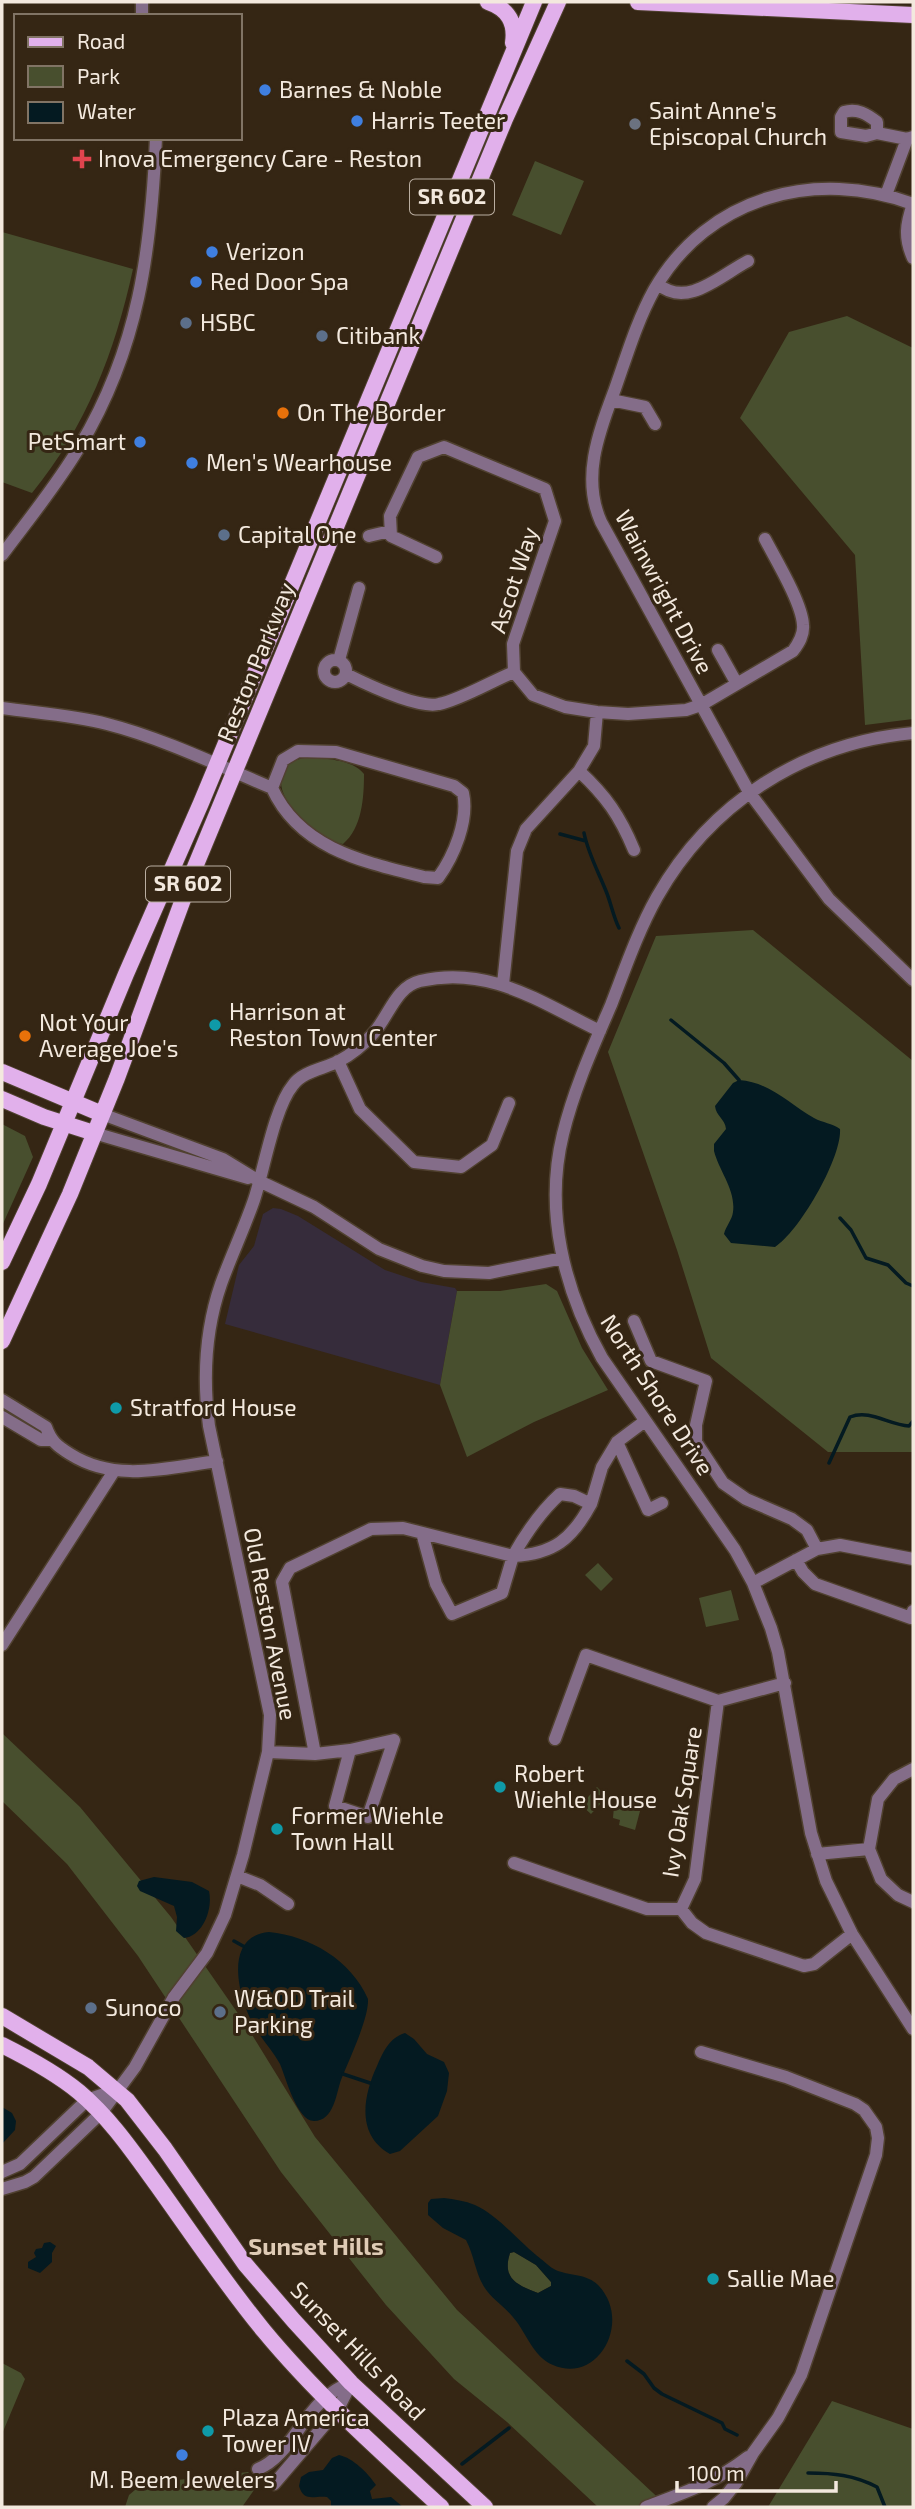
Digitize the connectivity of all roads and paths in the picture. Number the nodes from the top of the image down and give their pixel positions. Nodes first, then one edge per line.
1 (488, 2) edge
2 (534, 2) edge
3 (558, 2) edge
4 (638, 2) edge
5 (913, 15) edge
6 (511, 56) junction
7 (877, 133) dead end
8 (910, 138) edge
9 (156, 140) edge
10 (886, 195) junction
11 (913, 204) edge
12 (913, 258) edge
13 (748, 261) dead end
14 (658, 284) junction
15 (611, 400) junction
16 (655, 424) dead end
17 (390, 531) junction
18 (369, 536) dead end
19 (765, 539) dead end
20 (2, 555) edge
21 (436, 557) dead end
22 (359, 588) dead end
23 (718, 650) dead end
24 (339, 660) junction
25 (514, 672) junction
26 (346, 674) junction
27 (737, 684) junction
28 (701, 705) junction
29 (2, 708) edge
30 (597, 712) junction
31 (913, 733) edge
32 (216, 765) junction
33 (579, 771) junction
34 (234, 772) junction
35 (272, 788) junction
36 (749, 792) junction
37 (634, 850) dead end
38 (913, 980) edge
39 (503, 984) junction
40 (600, 1031) junction
41 (338, 1061) junction
42 (2, 1072) edge
43 (2, 1098) edge
44 (72, 1103) junction
45 (509, 1103) dead end
46 (102, 1114) junction
47 (64, 1124) junction
48 (94, 1133) junction
49 (259, 1181) junction
50 (563, 1258) junction
51 (2, 1262) edge
52 (634, 1321) dead end
53 (2, 1341) edge
54 (2, 1400) edge
55 (2, 1417) edge
56 (645, 1421) junction
57 (50, 1440) junction
58 (617, 1442) junction
59 (217, 1461) junction
60 (114, 1471) junction
61 (662, 1503) dead end
62 (591, 1504) junction
63 (422, 1533) junction
64 (817, 1549) junction
65 (513, 1556) junction
66 (913, 1559) edge
67 (796, 1560) junction
68 (753, 1583) junction
69 (913, 1611) edge
70 (2, 1645) edge
71 (785, 1683) junction
72 (718, 1701) junction
73 (555, 1739) dead end
74 (350, 1750) junction
75 (268, 1752) junction
76 (315, 1754) junction
77 (913, 1769) edge
78 (869, 1849) junction
79 (817, 1854) junction
80 (514, 1863) dead end
81 (237, 1876) junction
82 (913, 1902) edge
83 (288, 1904) dead end
84 (681, 1909) junction
85 (852, 1934) junction
86 (2, 2016) edge
87 (913, 2029) edge
88 (2, 2045) edge
89 (701, 2052) dead end
90 (116, 2090) junction
91 (87, 2100) junction
92 (101, 2113) junction
93 (2, 2172) edge
94 (2, 2189) edge
95 (351, 2383) junction
96 (325, 2396) junction
97 (338, 2409) junction
98 (753, 2454) junction
99 (258, 2469) dead end
100 (274, 2484) dead end
101 (441, 2507) edge
102 (485, 2507) edge
103 (646, 2507) edge
104 (713, 2507) edge

1 - 6 main road
2 - 6 main road, Reston Parkway / SR 602
3 - 34 main road, Reston Parkway / SR 602
4 - 5 main road
6 - 32 main road, Reston Parkway / SR 602
7 - 8 street
8 - 10 street
9 - 20 street
10 - 11 street, Wainwright Drive
10 - 14 street, Wainwright Drive
11 - 12 street
13 - 14 street
14 - 15 street, Wainwright Drive
15 - 16 street
15 - 28 street, Wainwright Drive
17 - 18 street
17 - 21 street
17 - 25 street, Ascot Way
19 - 27 street
22 - 24 street
23 - 27 street
24 - 26 street
24 - 26 street
25 - 26 street
25 - 30 street
27 - 28 street
28 - 30 street
28 - 36 street, Wainwright Drive
29 - 32 street
30 - 33 street
31 - 36 street, North Shore Drive
32 - 34 street
32 - 44 main road, Reston Parkway / SR 602
33 - 37 street
33 - 39 street
34 - 35 street
34 - 46 main road, Reston Parkway / SR 602
35 - 35 street
36 - 38 street, Wainwright Drive
36 - 40 street, North Shore Drive
39 - 40 street, Old Reston Avenue
39 - 41 street, Old Reston Avenue
40 - 50 street, North Shore Drive
41 - 45 street
41 - 49 street, Old Reston Avenue
42 - 44 main road
43 - 47 main road
44 - 46 main road
44 - 47 main road, Reston Parkway / SR 602
46 - 48 main road, Reston Parkway / SR 602
46 - 49 street
47 - 48 main road
47 - 51 main road, Reston Parkway / SR 602
48 - 49 street
48 - 53 main road, Reston Parkway / SR 602
49 - 50 street
49 - 59 street, Old Reston Avenue
50 - 56 street, North Shore Drive
52 - 64 street
54 - 57 street
55 - 57 street
56 - 58 street
56 - 68 street, North Shore Drive
57 - 60 street
58 - 61 street
58 - 62 street
59 - 60 street
59 - 75 street, Old Reston Avenue
60 - 70 street
62 - 65 street
62 - 65 street
63 - 65 street
63 - 65 street
63 - 76 street
64 - 66 street
64 - 67 street
67 - 68 street
67 - 69 street
68 - 71 street, North Shore Drive
71 - 72 street, Ivy Oak Square
71 - 79 street, North Shore Drive
72 - 73 street, Ivy Oak Square
72 - 84 street, Ivy Oak Square
74 - 74 street
74 - 76 street
75 - 76 street
75 - 81 street, Old Reston Avenue
77 - 78 street
78 - 79 street
78 - 82 street
79 - 85 street, North Shore Drive
80 - 84 street, Ivy Oak Square
81 - 83 street
81 - 90 street, Old Reston Avenue
84 - 85 street, Ivy Oak Square
85 - 87 street, North Shore Drive
86 - 90 main road, Sunset Hills Road
88 - 91 main road
89 - 98 street
90 - 91 street
90 - 92 street, Old Reston Avenue
90 - 95 main road, Sunset Hills Road
91 - 92 main road
91 - 93 street
92 - 94 street, Old Reston Avenue
92 - 96 main road
95 - 96 street
95 - 97 street
95 - 102 main road, Sunset Hills Road
96 - 97 main road
96 - 99 street
97 - 100 street
97 - 101 main road
98 - 103 street
98 - 104 street

